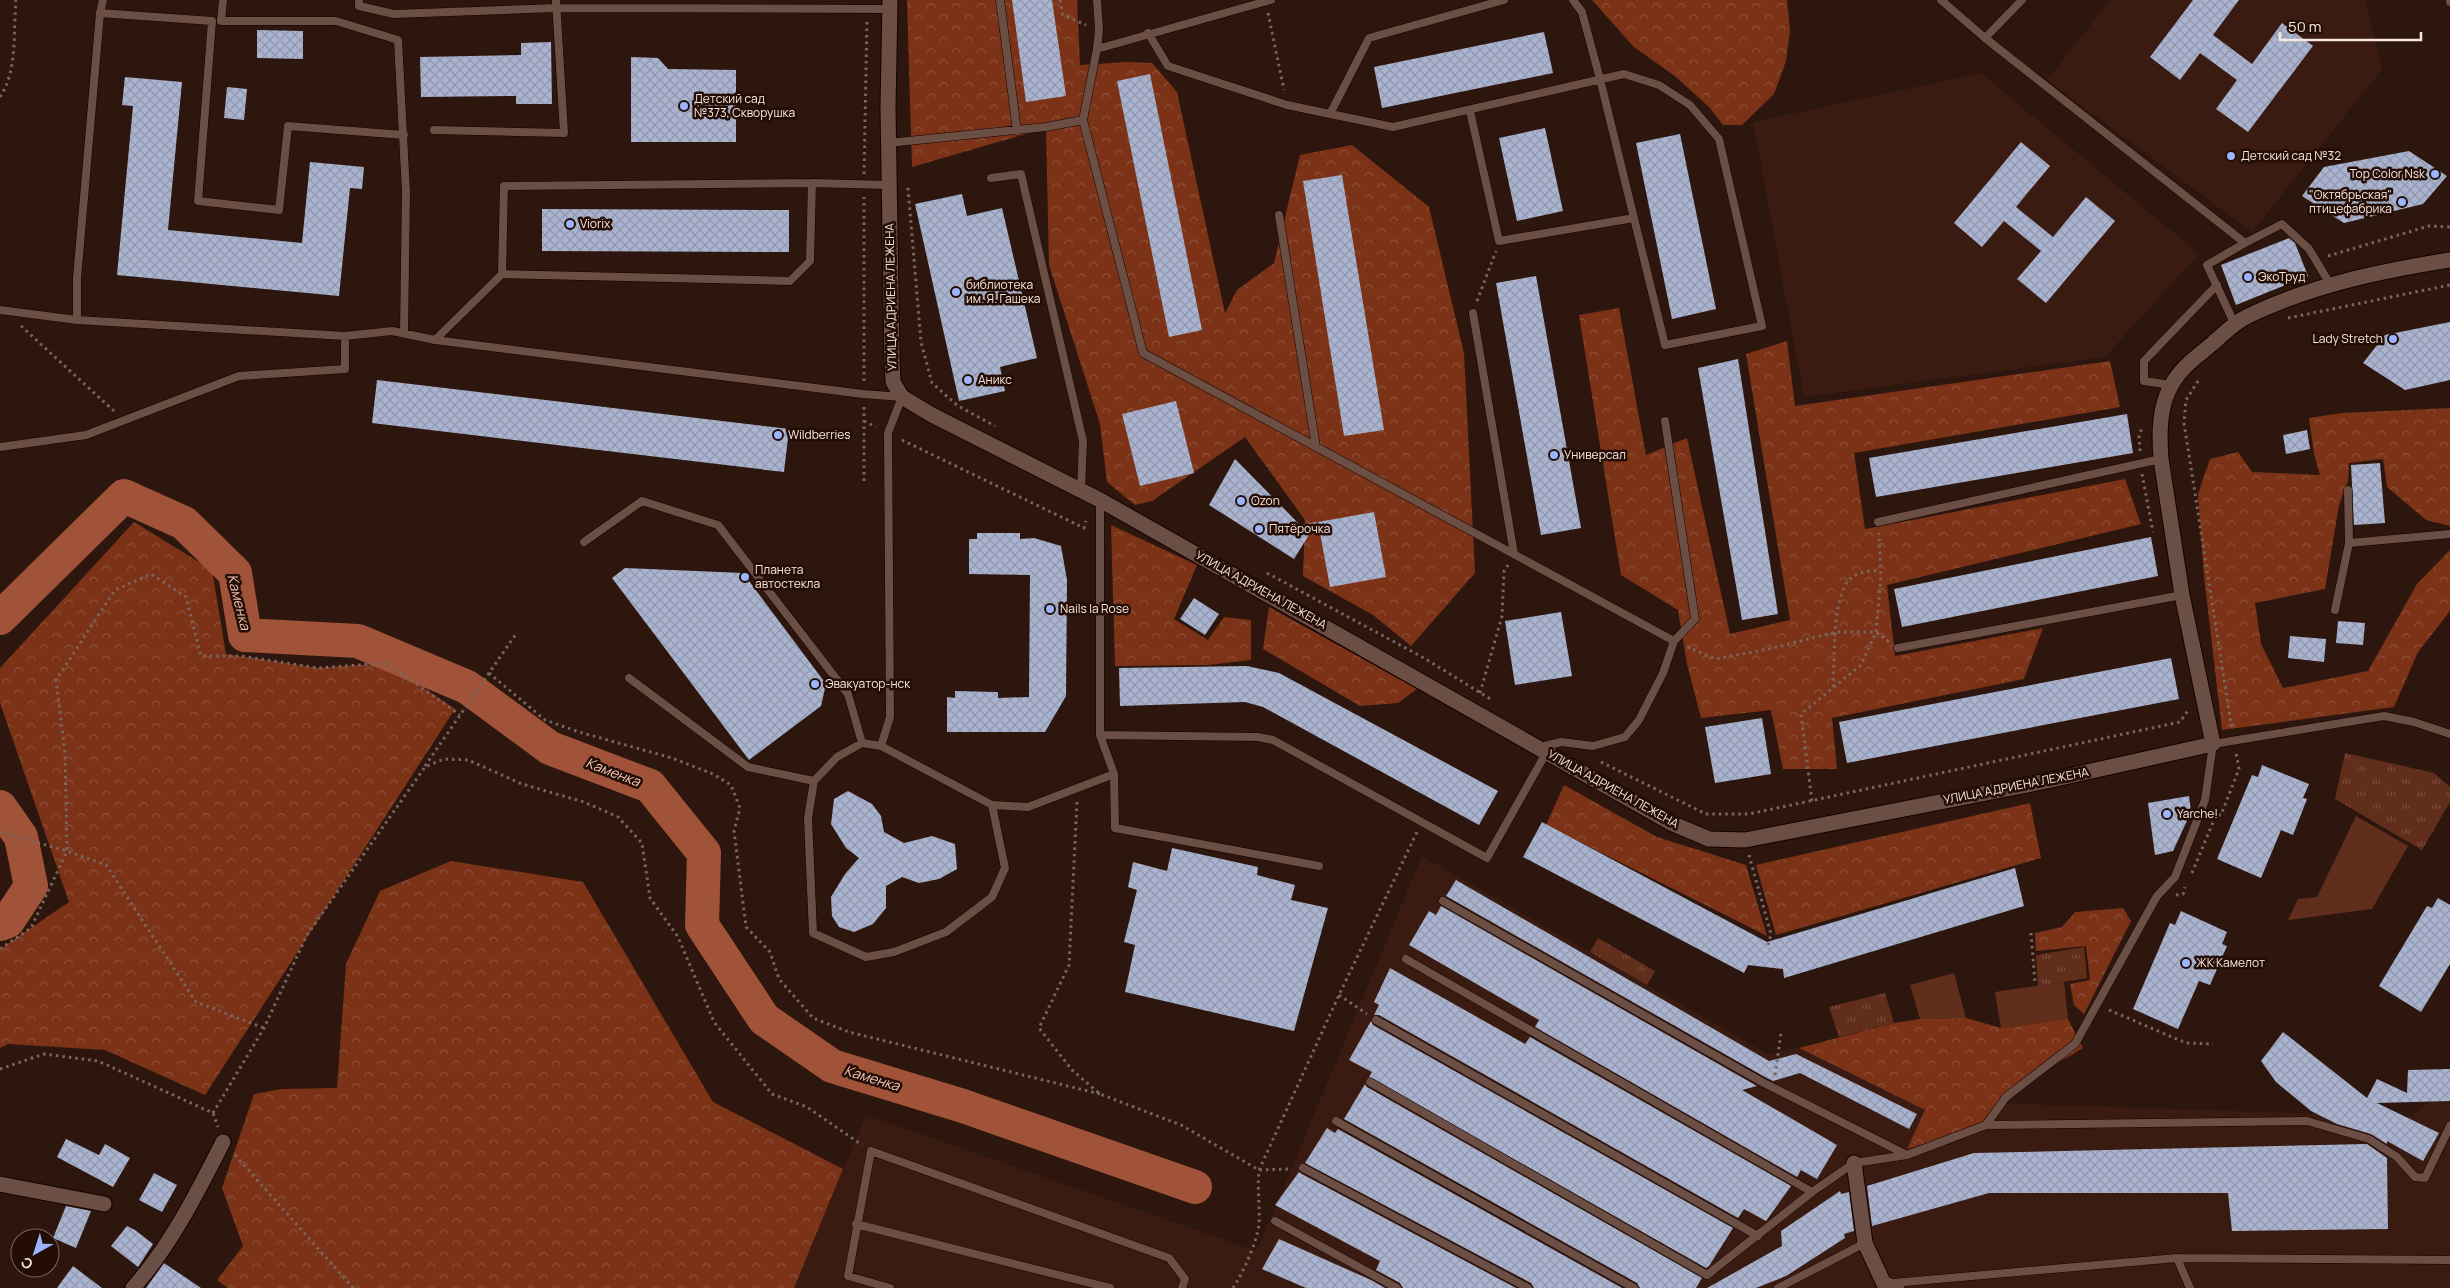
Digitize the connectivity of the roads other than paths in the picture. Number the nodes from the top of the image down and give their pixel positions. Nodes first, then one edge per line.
1 (103, 0) edge
2 (223, 0) edge
3 (359, 0) edge
4 (831, 0) edge
5 (1000, 0) edge
6 (1097, 0) edge
7 (1504, 0) edge
8 (1573, 0) edge
9 (1941, 0) edge
10 (2022, 0) edge
11 (1268, 1) edge
12 (556, 4) edge
13 (890, 4) edge
14 (831, 9) junction
15 (100, 13) junction
16 (212, 21) junction
17 (221, 21) junction
18 (1148, 33) junction
19 (1985, 38) junction
20 (1096, 49) junction
21 (1600, 78) junction
22 (1470, 111) junction
23 (1330, 114) junction
24 (1083, 120) junction
25 (434, 130) dead end
26 (1017, 131) junction
27 (404, 135) junction
28 (888, 144) junction
29 (991, 178) dead end
30 (812, 183) junction
31 (889, 184) junction
32 (1280, 215) dead end
33 (1634, 218) junction
34 (2245, 243) junction
35 (2450, 260) edge
36 (502, 274) junction
37 (2217, 284) junction
38 (2330, 284) junction
39 (1, 310) edge
40 (1473, 313) road end
41 (76, 320) junction
42 (2235, 325) junction
43 (404, 333) junction
44 (345, 336) junction
45 (435, 340) junction
46 (2171, 385) junction
47 (902, 397) junction
48 (1665, 421) dead end
49 (0, 447) edge
50 (1316, 447) junction
51 (2161, 458) junction
52 (1081, 490) junction
53 (2348, 490) dead end
54 (1100, 500) junction
55 (1878, 522) road end
56 (2450, 534) edge
57 (584, 542) dead end
58 (2349, 542) junction
59 (1514, 554) junction
60 (2182, 595) junction
61 (2334, 610) dead end
62 (1674, 641) junction
63 (1898, 648) dead end
64 (629, 678) dead end
65 (2450, 734) edge
66 (1100, 735) junction
67 (862, 743) junction
68 (2213, 744) junction
69 (882, 746) junction
70 (1542, 750) junction
71 (1114, 774) junction
72 (814, 781) junction
73 (992, 806) junction
74 (1319, 866) dead end
75 (1443, 901) dead end
76 (1406, 959) dead end
77 (1376, 1020) road end
78 (1370, 1082) dead end
79 (1336, 1122) dead end
80 (1986, 1124) junction
81 (2450, 1126) edge
82 (223, 1142) road end
83 (1907, 1155) junction
84 (1854, 1163) junction
85 (1303, 1168) road end
86 (0, 1184) edge
87 (1812, 1192) junction
88 (104, 1204) dead end
89 (1275, 1221) dead end
90 (856, 1224) junction
91 (1758, 1236) junction
92 (1865, 1243) junction
93 (2177, 1258) junction
94 (2450, 1260) edge
95 (1890, 1286) edge
96 (133, 1288) edge
97 (890, 1288) edge
98 (1110, 1288) edge
99 (1182, 1288) edge
100 (1397, 1288) edge
101 (1528, 1288) edge
102 (1634, 1288) edge
103 (1778, 1288) edge
104 (2190, 1288) edge

1 - 15 lane
2 - 17 lane
3 - 12 lane
4 - 14 lane
5 - 26 lane
6 - 20 lane
7 - 23 lane
8 - 21 lane
9 - 19 lane
10 - 19 lane
11 - 18 lane
12 - 14 lane
12 - 25 lane
13 - 14 lane
13 - 28 street, УЛИЦА АДРИЕНА ЛЕЖЕНА
15 - 16 lane
15 - 41 lane
16 - 17 lane
16 - 27 lane
17 - 27 lane
18 - 20 lane
18 - 23 lane
19 - 34 lane
20 - 24 lane
21 - 22 lane
21 - 33 lane
21 - 33 lane
22 - 23 lane
22 - 33 lane
24 - 26 lane
24 - 50 lane
26 - 28 lane
27 - 43 lane
28 - 31 street, УЛИЦА АДРИЕНА ЛЕЖЕНА
29 - 52 lane
30 - 31 lane
30 - 36 lane
30 - 36 lane
31 - 47 street, УЛИЦА АДРИЕНА ЛЕЖЕНА
32 - 50 lane
34 - 37 lane
34 - 38 lane
35 - 38 street
36 - 45 lane
37 - 42 lane
37 - 46 lane
38 - 42 street
39 - 41 lane
40 - 59 lane
41 - 44 lane
42 - 46 street
43 - 44 lane
43 - 45 lane
44 - 49 lane
45 - 47 lane
46 - 51 street
47 - 52 street, УЛИЦА АДРИЕНА ЛЕЖЕНА
47 - 69 lane
48 - 62 lane
50 - 59 lane
51 - 55 lane
51 - 60 street
52 - 54 street, УЛИЦА АДРИЕНА ЛЕЖЕНА
53 - 58 lane
54 - 66 lane
54 - 70 street, УЛИЦА АДРИЕНА ЛЕЖЕНА
56 - 58 lane
57 - 67 lane
58 - 61 lane
59 - 62 lane
60 - 63 lane
60 - 68 street
62 - 70 lane
64 - 72 lane
65 - 68 lane
66 - 70 lane
66 - 71 lane
67 - 69 lane
67 - 72 lane
68 - 70 street, УЛИЦА АДРИЕНА ЛЕЖЕНА
68 - 80 lane
69 - 73 lane
71 - 73 lane
71 - 74 lane
72 - 73 lane
75 - 83 lane
76 - 87 lane
77 - 91 lane
78 - 91 lane
79 - 102 lane
80 - 81 lane
80 - 83 lane
82 - 96 street
83 - 84 lane
84 - 87 lane
84 - 92 street
85 - 101 lane
86 - 88 street
87 - 91 lane
89 - 100 lane
90 - 97 lane
90 - 98 lane
90 - 99 lane
92 - 95 street
92 - 103 lane
93 - 94 lane
93 - 95 lane
93 - 104 lane

